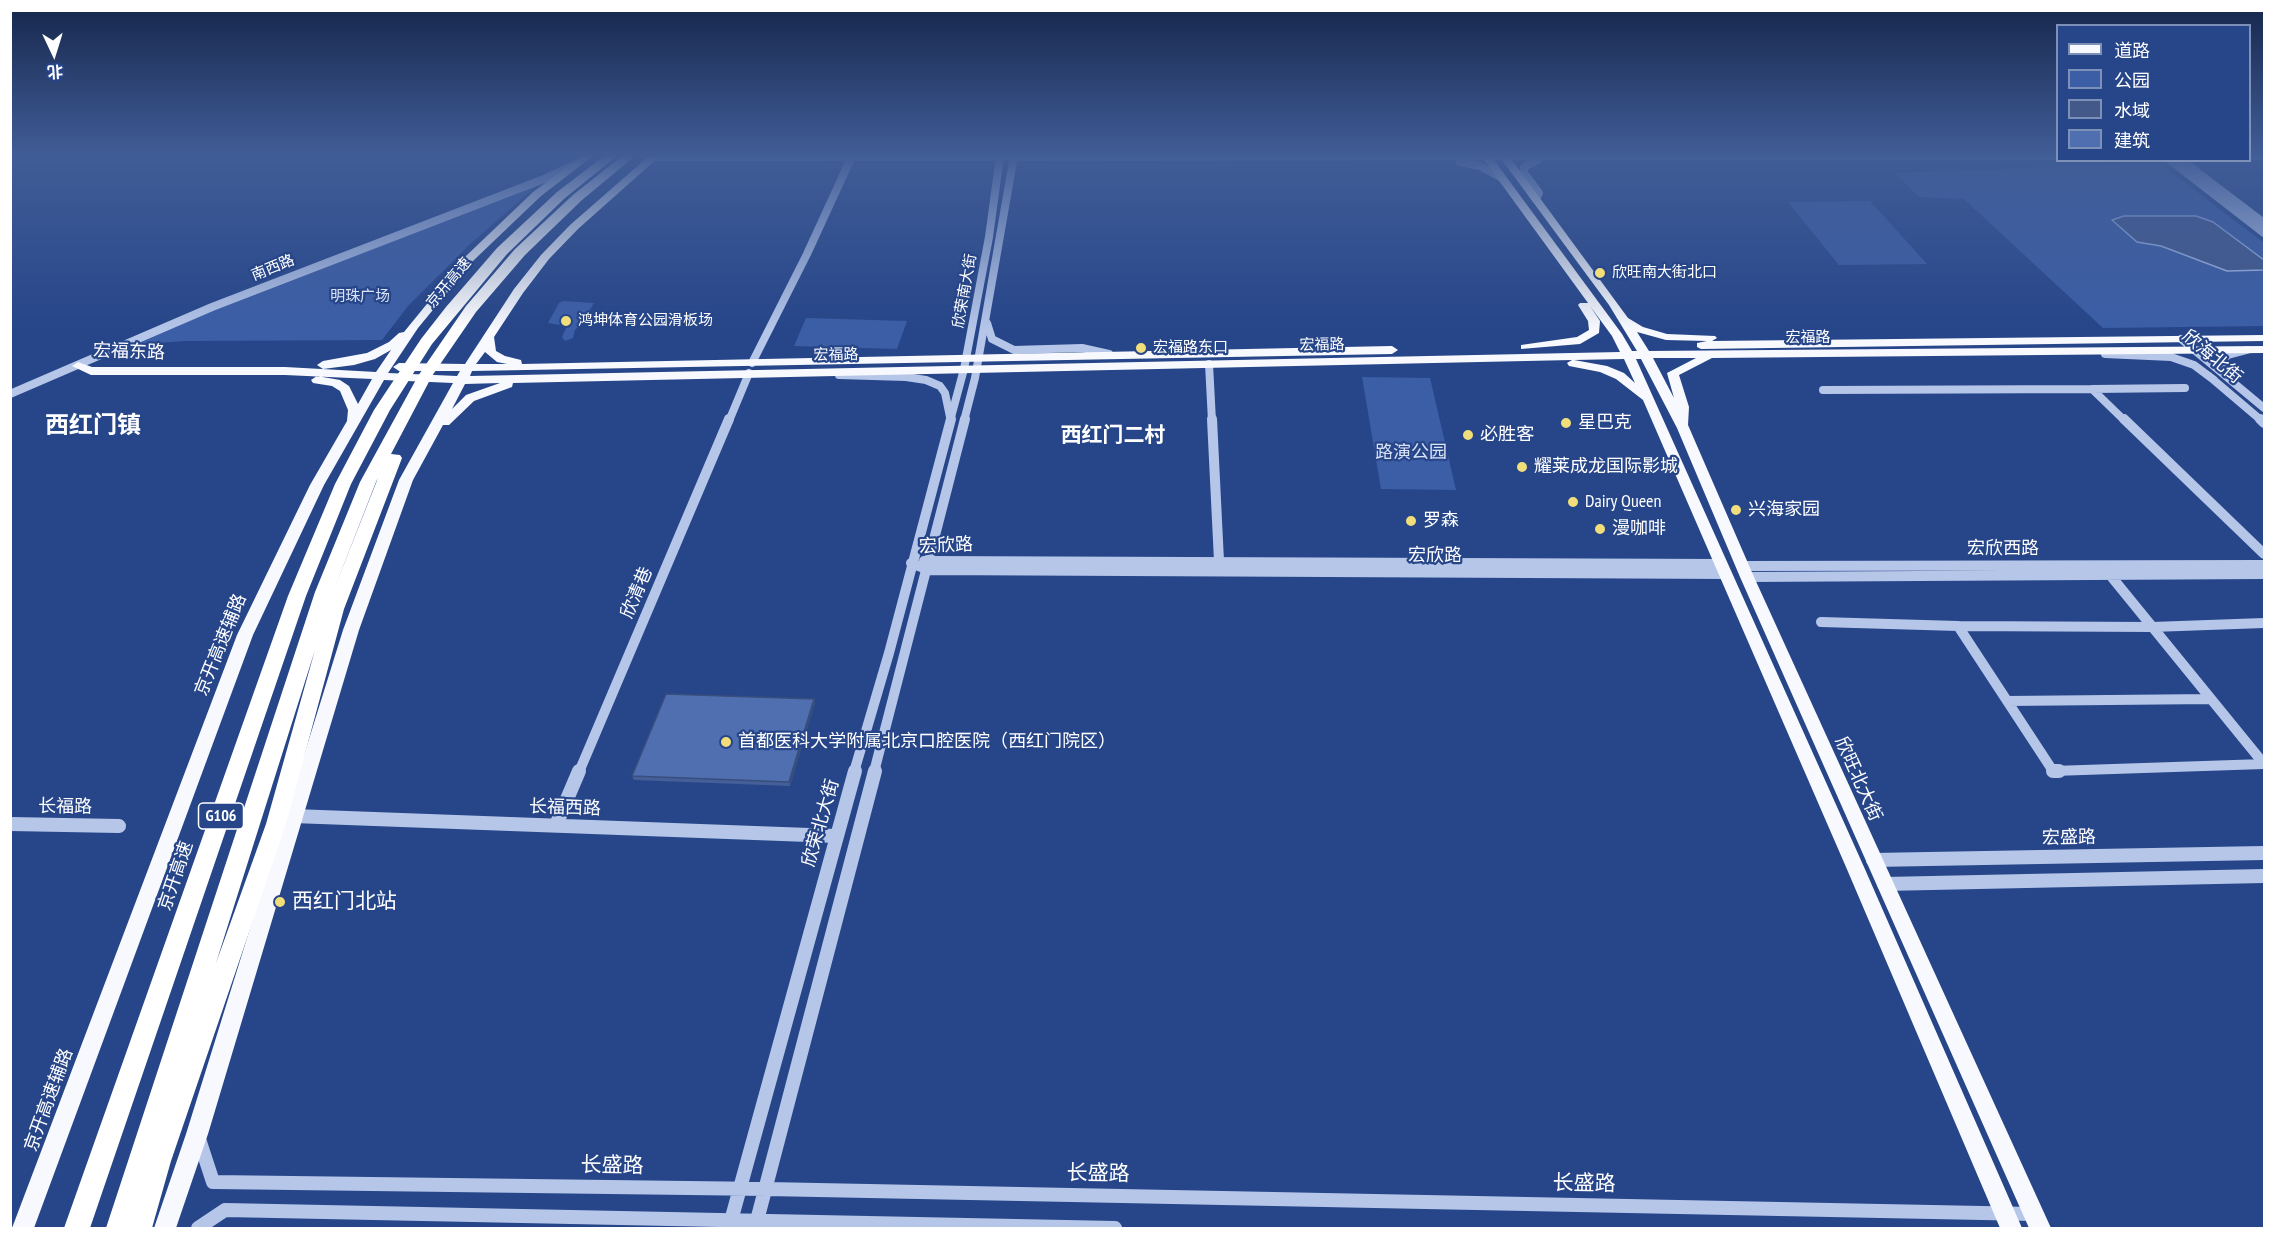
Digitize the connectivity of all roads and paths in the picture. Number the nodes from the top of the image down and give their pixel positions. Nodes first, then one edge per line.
1 (454, 214) edge
2 (516, 214) edge
3 (541, 214) edge
4 (560, 214) edge
5 (572, 214) edge
6 (588, 214) edge
7 (826, 214) edge
8 (992, 214) edge
9 (1004, 214) edge
10 (1528, 214) edge
11 (1547, 214) edge
12 (2240, 214) edge
13 (2253, 214) edge
14 (2265, 223) edge
15 (2265, 233) edge
16 (1576, 279) junction
17 (1614, 304) junction
18 (986, 321) junction
19 (414, 326) junction
20 (488, 335) junction
21 (2265, 338) edge
22 (452, 341) junction
23 (1770, 344) junction
24 (2180, 344) junction
25 (1525, 347) junction
26 (2251, 349) junction
27 (2265, 349) edge
28 (1634, 350) junction
29 (2194, 350) junction
30 (2068, 352) junction
31 (1110, 354) junction
32 (1721, 355) junction
33 (1460, 358) junction
34 (965, 364) junction
35 (978, 364) junction
36 (1209, 364) junction
37 (323, 365) junction
38 (78, 366) junction
39 (750, 368) junction
40 (285, 371) junction
41 (382, 371) junction
42 (534, 372) junction
43 (812, 372) junction
44 (465, 374) junction
45 (2214, 380) junction
46 (2185, 388) dead end
47 (2092, 389) junction
48 (1823, 390) dead end
49 (10, 394) edge
50 (10, 400) edge
51 (1649, 402) junction
52 (2265, 403) edge
53 (412, 408) junction
54 (2265, 408) edge
55 (950, 418) junction
56 (353, 421) junction
57 (2265, 423) edge
58 (1683, 428) junction
59 (425, 446) junction
60 (2265, 554) edge
61 (1219, 561) junction
62 (912, 563) junction
63 (929, 565) junction
64 (2265, 565) edge
65 (1723, 569) junction
66 (2105, 570) junction
67 (1744, 571) junction
68 (2265, 574) edge
69 (1821, 622) dead end
70 (2265, 623) edge
71 (1958, 626) junction
72 (2152, 627) junction
73 (2211, 699) junction
74 (2007, 700) junction
75 (2264, 764) edge
76 (294, 816) junction
77 (10, 824) edge
78 (556, 825) junction
79 (119, 826) dead end
80 (836, 836) junction
81 (2265, 853) edge
82 (1874, 860) junction
83 (2265, 876) edge
84 (1884, 884) junction
85 (197, 1134) junction
86 (742, 1189) junction
87 (767, 1189) junction
88 (2007, 1221) edge
89 (2036, 1221) edge
90 (730, 1225) edge
91 (756, 1225) edge
92 (23, 1228) edge
93 (77, 1228) edge
94 (119, 1228) edge
95 (139, 1228) edge
96 (165, 1228) edge
97 (198, 1228) edge
98 (1115, 1228) edge

1 - 38 street, 南西路
2 - 19 main road, 京开高速辅路
3 - 93 highway, 京开高速 / G106
4 - 22 highway, 京开高速 / G106
5 - 22 highway
6 - 20 main road
7 - 39 street, 欣清巷
8 - 34 street, 欣荣南大街
9 - 18 street, 欣荣南大街
10 - 16 main road
11 - 17 main road
12 - 15 street
13 - 14 street
16 - 25 main road
16 - 28 main road
17 - 23 main road
17 - 28 main road
18 - 31 street
18 - 35 street, 欣荣南大街
19 - 37 main road
19 - 41 main road, 京开高速辅路
20 - 42 main road
20 - 44 main road
21 - 24 main road, 宏福路
22 - 53 highway, G106
23 - 24 main road, 宏福路
23 - 28 main road, 宏福路
24 - 29 main road, 宏福路
24 - 30 main road, 宏福路
24 - 45 street, 欣海北街
25 - 28 main road, 宏福路
25 - 31 main road, 宏福路
26 - 27 main road, 宏福路
26 - 29 main road, 宏福路
26 - 52 street
28 - 32 main road, 宏福路
28 - 33 main road, 宏福路
28 - 51 main road
28 - 58 main road, 欣旺北大街
29 - 54 street, 欣海北街
30 - 32 main road, 宏福路
30 - 45 street
31 - 35 main road, 宏福路
32 - 58 main road
33 - 36 main road, 宏福路
33 - 51 main road
34 - 35 main road, 宏福路
34 - 39 main road, 宏福路
34 - 43 main road, 宏福路
34 - 55 street, 欣荣北大街
35 - 36 main road, 宏福路
35 - 63 street
36 - 61 street
37 - 38 main road, 宏福东路
37 - 41 main road, 宏福东路
38 - 40 main road, 宏福东路
38 - 49 street, 南西路
38 - 50 street, 南西路
39 - 42 main road, 宏福路
39 - 43 main road, 宏福路
39 - 78 street, 欣清巷
40 - 41 main road, 宏福东路
40 - 56 main road
41 - 44 main road, 宏福路
41 - 56 main road, 京开高速辅路
42 - 44 main road, 宏福路
42 - 59 main road
43 - 55 street
44 - 59 main road
45 - 57 street, 欣海北街
46 - 47 street
47 - 48 street
47 - 60 street
51 - 65 main road
53 - 94 highway, G106
53 - 95 highway
55 - 62 street, 欣荣北大街
56 - 92 main road, 京开高速辅路
58 - 67 main road, 欣旺北大街
59 - 76 main road
61 - 63 street, 宏欣路
61 - 65 street, 宏欣路
62 - 63 street, 宏欣路
62 - 80 street, 欣荣北大街
63 - 65 street, 宏欣路
63 - 87 street
64 - 66 street, 宏欣西路
65 - 88 main road
66 - 67 street, 宏欣西路
66 - 68 street, 宏欣西路
66 - 72 street
67 - 82 main road, 欣旺北大街
69 - 71 street
70 - 72 street
71 - 72 street
71 - 74 street
72 - 73 street
73 - 74 street
73 - 75 street
74 - 75 street
76 - 78 street, 长福西路
76 - 85 main road
77 - 79 street, 长福路
78 - 80 street, 长福西路
80 - 86 street, 欣荣北大街
81 - 82 street, 宏盛路
82 - 84 main road, 欣旺北大街
83 - 84 street
84 - 89 main road, 欣旺北大街
85 - 86 street, 长盛路
85 - 96 main road
86 - 87 street, 长盛路
86 - 90 street, 欣荣北大街
87 - 88 street, 长盛路
87 - 91 street
88 - 89 street, 长盛路
90 - 91 street
90 - 97 street
91 - 98 street

